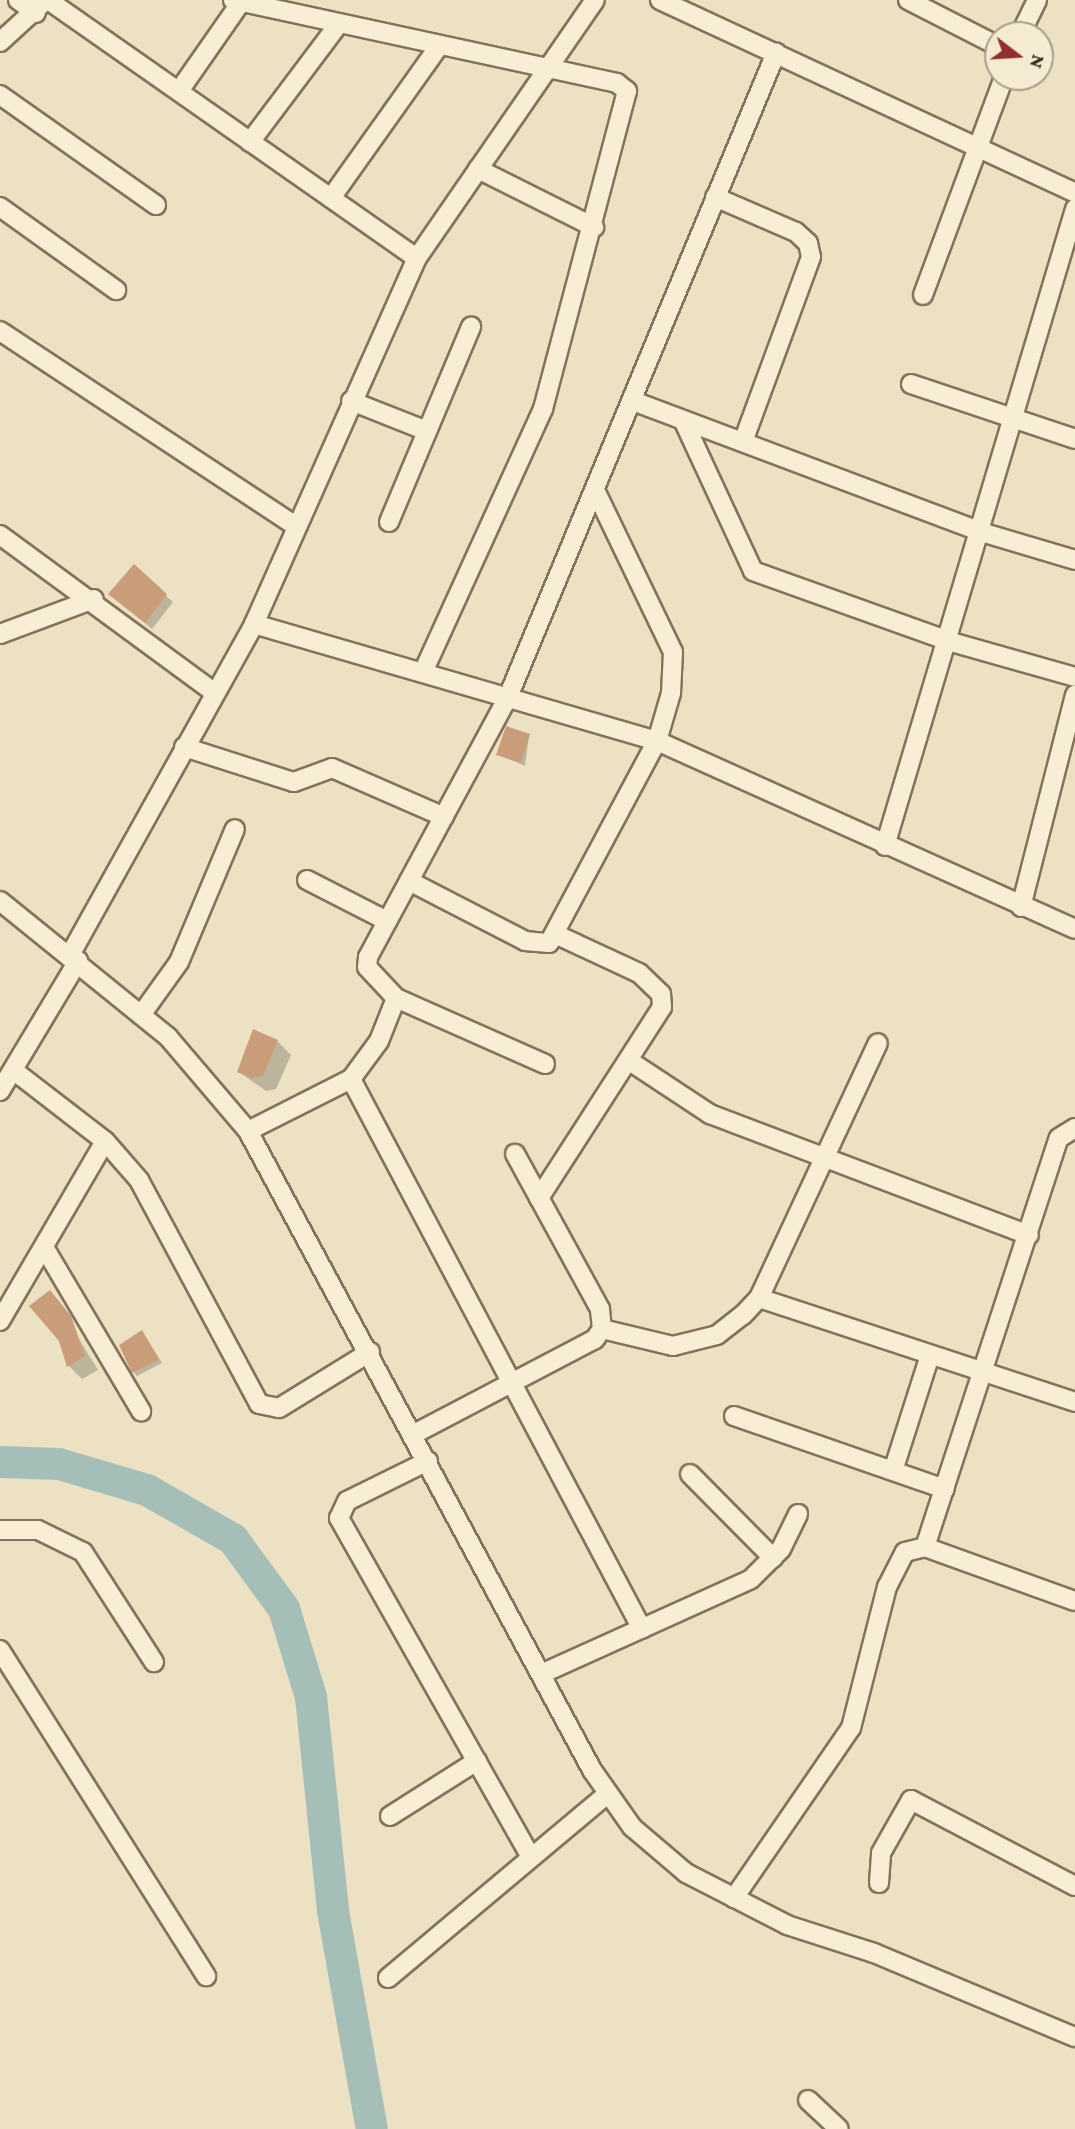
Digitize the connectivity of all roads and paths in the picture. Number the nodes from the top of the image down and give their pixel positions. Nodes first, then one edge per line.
1 (18, 0) edge
2 (595, 0) edge
3 (660, 0) edge
4 (908, 0) edge
5 (1037, 0) edge
6 (237, 1) edge
7 (44, 4) edge
8 (1027, 21) edge
9 (337, 26) junction
10 (984, 39) edge
11 (0, 42) edge
12 (439, 46) junction
13 (776, 53) junction
14 (547, 73) junction
15 (999, 91) edge
16 (179, 92) junction
17 (0, 95) edge
18 (250, 142) junction
19 (980, 148) junction
20 (478, 169) junction
21 (1075, 193) edge
22 (715, 197) junction
23 (331, 198) junction
24 (156, 205) dead end
25 (0, 207) edge
26 (1075, 209) edge
27 (594, 227) junction
28 (417, 258) junction
29 (116, 290) dead end
30 (923, 295) dead end
31 (471, 327) dead end
32 (0, 331) edge
33 (911, 384) dead end
34 (351, 401) junction
35 (633, 401) junction
36 (1014, 419) junction
37 (683, 420) junction
38 (428, 431) junction
39 (1075, 439) edge
40 (743, 442) junction
41 (596, 492) junction
42 (389, 522) dead end
43 (294, 525) junction
44 (981, 532) junction
45 (0, 535) edge
46 (1075, 560) edge
47 (94, 599) junction
48 (254, 624) junction
49 (0, 634) edge
50 (948, 641) junction
51 (424, 670) junction
52 (1075, 677) edge
53 (212, 691) junction
54 (1075, 695) edge
55 (509, 697) junction
56 (657, 741) junction
57 (184, 747) junction
58 (444, 817) junction
59 (235, 829) dead end
60 (885, 846) junction
61 (307, 880) dead end
62 (409, 881) junction
63 (0, 901) edge
64 (1021, 907) junction
65 (387, 921) junction
66 (1075, 929) edge
67 (555, 934) junction
68 (74, 958) junction
69 (396, 998) junction
70 (141, 1015) junction
71 (878, 1043) dead end
72 (631, 1062) junction
73 (544, 1064) dead end
74 (13, 1070) junction
75 (351, 1079) junction
76 (0, 1091) edge
77 (1075, 1128) edge
78 (248, 1131) junction
79 (105, 1141) junction
80 (515, 1154) dead end
81 (828, 1159) junction
82 (539, 1198) junction
83 (1028, 1235) junction
84 (44, 1247) junction
85 (759, 1298) junction
86 (0, 1321) edge
87 (602, 1329) junction
88 (370, 1352) junction
89 (930, 1355) junction
90 (985, 1373) junction
91 (509, 1384) junction
92 (1075, 1402) edge
93 (141, 1411) dead end
94 (734, 1416) dead end
95 (414, 1434) junction
96 (428, 1461) junction
97 (893, 1471) junction
98 (690, 1474) dead end
99 (945, 1489) junction
100 (798, 1514) dead end
101 (0, 1530) edge
102 (925, 1547) junction
103 (773, 1558) junction
104 (1075, 1601) edge
105 (642, 1629) junction
106 (0, 1650) edge
107 (154, 1662) dead end
108 (541, 1674) junction
109 (477, 1761) junction
110 (606, 1795) junction
111 (390, 1816) dead end
112 (531, 1857) junction
113 (879, 1883) dead end
114 (1075, 1886) edge
115 (734, 1898) junction
116 (206, 1976) dead end
117 (388, 1978) dead end
118 (1075, 2037) edge
119 (808, 2100) dead end
120 (839, 2129) edge

1 - 7 street
2 - 14 street
3 - 13 street
4 - 10 street
5 - 8 street
6 - 9 street
6 - 16 street
7 - 11 street
7 - 16 street
9 - 12 street
9 - 18 street
12 - 14 street
12 - 23 street
13 - 19 street
13 - 22 street
14 - 20 street
14 - 27 street
15 - 19 street
16 - 18 street
17 - 24 street
18 - 23 street
19 - 21 street
19 - 30 street
20 - 27 street
20 - 28 street
22 - 35 street
22 - 40 street
23 - 28 street
25 - 29 street
26 - 36 street
27 - 51 street
28 - 34 street
31 - 38 street
32 - 43 street
33 - 36 street
34 - 38 street
34 - 43 street
35 - 37 street
35 - 41 street
36 - 39 street
36 - 44 street
37 - 40 street
37 - 50 street
38 - 42 street
40 - 44 street
41 - 55 street
41 - 56 street
43 - 48 street
44 - 46 street
44 - 50 street
45 - 47 street
47 - 49 street
47 - 53 street
48 - 51 street
48 - 53 street
50 - 52 street
50 - 60 street
51 - 55 street
53 - 57 street
54 - 64 street
55 - 56 street
55 - 58 street
56 - 60 street
56 - 67 street
57 - 58 street
57 - 68 street
58 - 62 street
59 - 70 street
60 - 64 street
61 - 65 street
62 - 65 street
62 - 67 street
63 - 68 street
64 - 66 street
65 - 69 street
67 - 72 street
68 - 70 street
68 - 74 street
69 - 73 street
69 - 75 street
70 - 78 street
71 - 81 street
72 - 81 street
72 - 82 street
74 - 76 street
74 - 79 street
75 - 78 street
75 - 91 street
77 - 83 street
78 - 88 street
79 - 84 street
79 - 88 street
80 - 82 street
81 - 83 street
81 - 85 street
82 - 87 street
83 - 90 street
84 - 86 street
84 - 93 street
85 - 87 street
85 - 89 street
87 - 91 street
88 - 95 street
89 - 90 street
89 - 97 street
90 - 92 street
90 - 99 street
91 - 95 street
91 - 105 street
94 - 97 street
95 - 96 street
96 - 108 street
96 - 109 street
97 - 99 street
98 - 103 street
99 - 102 street
100 - 103 street
101 - 107 street
102 - 104 street
102 - 115 street
103 - 105 street
105 - 108 street
106 - 116 street
108 - 110 street
109 - 111 street
109 - 112 street
110 - 112 street
110 - 115 street
112 - 117 street
113 - 114 street
115 - 118 street
119 - 120 street

